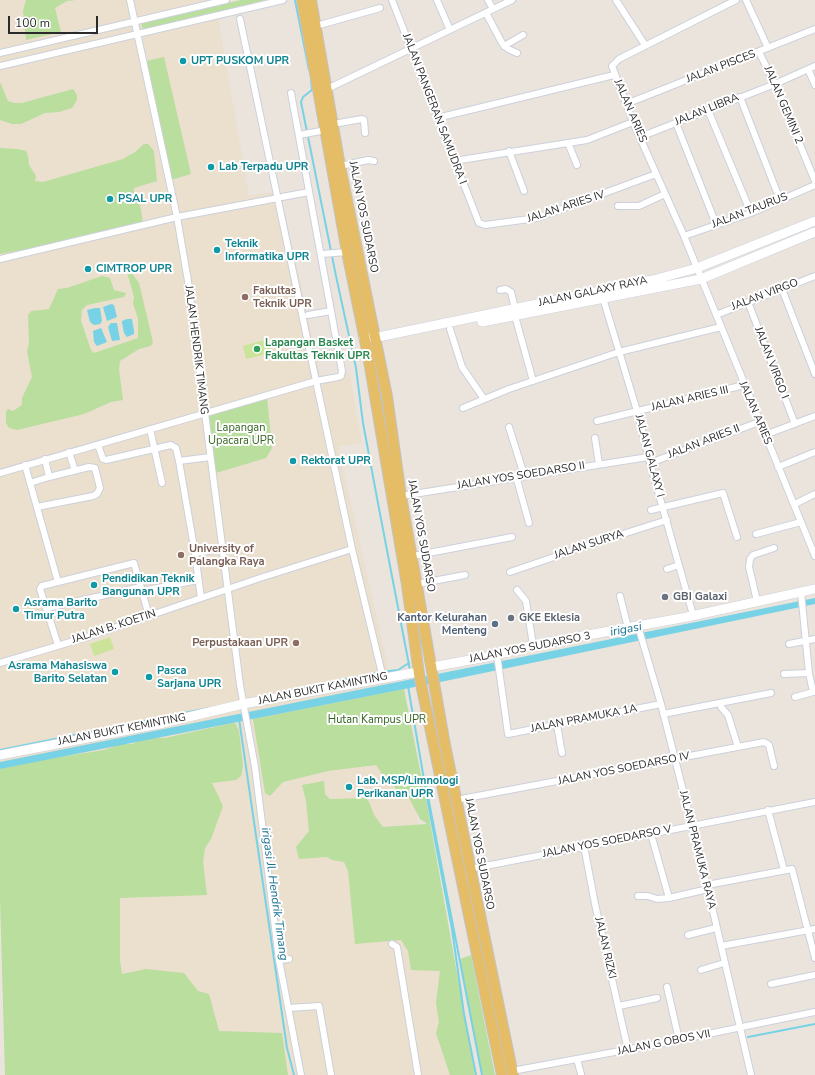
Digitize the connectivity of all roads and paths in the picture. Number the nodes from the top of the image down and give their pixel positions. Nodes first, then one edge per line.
1 (130, 0) edge
2 (226, 0) edge
3 (283, 0) edge
4 (302, 0) edge
5 (311, 0) edge
6 (392, 0) edge
7 (437, 0) edge
8 (488, 0) edge
9 (512, 0) edge
10 (616, 0) edge
11 (735, 0) edge
12 (746, 0) edge
13 (380, 8) dead end
14 (493, 9) junction
15 (486, 13) junction
16 (240, 19) dead end
17 (134, 21) junction
18 (316, 26) junction
19 (815, 29) edge
20 (450, 30) junction
21 (89, 31) junction
22 (137, 33) junction
23 (523, 36) dead end
24 (92, 44) junction
25 (504, 46) junction
26 (645, 46) junction
27 (768, 48) junction
28 (410, 50) junction
29 (0, 52) edge
30 (759, 52) junction
31 (517, 53) dead end
32 (2, 66) edge
33 (815, 66) edge
34 (808, 69) junction
35 (614, 75) junction
36 (775, 84) junction
37 (815, 85) edge
38 (327, 89) junction
39 (291, 93) dead end
40 (740, 97) junction
41 (626, 104) junction
42 (708, 110) junction
43 (437, 118) junction
44 (633, 122) junction
45 (676, 124) junction
46 (329, 127) junction
47 (365, 133) dead end
48 (304, 134) junction
49 (640, 137) junction
50 (568, 143) junction
51 (509, 151) junction
52 (374, 161) dead end
53 (454, 161) junction
54 (577, 165) dead end
55 (340, 166) junction
56 (656, 174) junction
57 (815, 181) edge
58 (340, 184) junction
59 (815, 185) edge
60 (524, 191) dead end
61 (309, 192) junction
62 (665, 194) junction
63 (280, 197) junction
64 (780, 200) junction
65 (618, 206) dead end
66 (751, 213) junction
67 (177, 217) junction
68 (476, 219) joint
69 (815, 221) edge
70 (716, 224) junction
71 (815, 232) edge
72 (684, 236) junction
73 (347, 252) junction
74 (327, 254) junction
75 (0, 259) edge
76 (697, 268) junction
77 (815, 276) edge
78 (701, 279) junction
79 (500, 290) dead end
80 (782, 290) junction
81 (602, 298) junction
82 (581, 299) junction
83 (748, 302) junction
84 (331, 311) junction
85 (515, 312) junction
86 (308, 315) dead end
87 (716, 315) junction
88 (485, 318) junction
89 (721, 327) junction
90 (450, 329) junction
91 (376, 340) junction
92 (365, 342) junction
93 (619, 352) junction
94 (815, 374) edge
95 (316, 381) junction
96 (532, 381) junction
97 (744, 385) junction
98 (484, 400) junction
99 (462, 408) dead end
100 (637, 412) junction
101 (204, 413) junction
102 (815, 416) edge
103 (597, 421) dead end
104 (759, 422) junction
105 (795, 424) junction
106 (509, 427) dead end
107 (150, 429) junction
108 (765, 436) junction
109 (595, 438) dead end
110 (98, 445) junction
111 (155, 448) junction
112 (69, 452) junction
113 (815, 452) edge
114 (210, 457) junction
115 (45, 459) junction
116 (646, 459) junction
117 (179, 461) junction
118 (599, 464) junction
119 (25, 465) junction
120 (778, 467) junction
121 (76, 471) junction
122 (0, 473) edge
123 (524, 475) junction
124 (516, 476) junction
125 (50, 477) junction
126 (30, 483) junction
127 (162, 483) dead end
128 (815, 494) edge
129 (401, 496) junction
130 (794, 504) junction
131 (37, 507) junction
132 (657, 508) junction
133 (664, 521) junction
134 (802, 522) junction
135 (529, 523) dead end
136 (756, 534) dead end
137 (512, 537) dead end
138 (738, 537) dead end
139 (774, 548) dead end
140 (222, 549) junction
141 (352, 549) junction
142 (195, 553) junction
143 (413, 556) junction
144 (815, 556) edge
145 (510, 572) dead end
146 (464, 575) dead end
147 (198, 580) junction
148 (58, 582) junction
149 (412, 584) junction
150 (142, 589) junction
151 (228, 589) junction
152 (815, 589) edge
153 (517, 590) dead end
154 (802, 595) junction
155 (620, 596) dead end
156 (201, 598) junction
157 (757, 601) junction
158 (47, 608) junction
159 (149, 616) junction
160 (690, 616) junction
161 (639, 627) junction
162 (628, 628) junction
163 (815, 639) edge
164 (806, 640) junction
165 (789, 644) dead end
166 (58, 645) junction
167 (533, 645) junction
168 (497, 658) junction
169 (0, 664) edge
170 (432, 669) junction
171 (417, 673) junction
172 (809, 673) junction
173 (784, 674) dead end
174 (383, 678) junction
175 (814, 692) edge
176 (771, 693) dead end
177 (795, 697) dead end
178 (720, 703) junction
179 (661, 704) junction
180 (244, 707) junction
181 (663, 714) junction
182 (557, 725) junction
183 (738, 747) junction
184 (562, 753) dead end
185 (0, 755) edge
186 (674, 759) junction
187 (450, 766) junction
188 (774, 766) dead end
189 (438, 768) junction
190 (456, 800) junction
191 (815, 802) edge
192 (768, 810) junction
193 (691, 825) junction
194 (652, 834) junction
195 (584, 846) junction
196 (470, 870) junction
197 (784, 870) junction
198 (707, 887) junction
199 (638, 896) dead end
200 (669, 898) junction
201 (481, 925) junction
202 (716, 928) junction
203 (812, 930) edge
204 (688, 934) dead end
205 (392, 944) dead end
206 (720, 946) junction
207 (486, 947) junction
208 (475, 948) junction
209 (815, 958) edge
210 (289, 959) dead end
211 (279, 960) junction
212 (724, 963) junction
213 (701, 970) dead end
214 (815, 975) edge
215 (771, 984) dead end
216 (667, 987) dead end
217 (657, 998) dead end
218 (619, 1006) junction
219 (288, 1008) junction
220 (815, 1012) edge
221 (739, 1027) junction
222 (679, 1040) junction
223 (628, 1050) junction
224 (577, 1060) junction
225 (515, 1074) edge
226 (580, 1074) edge
227 (302, 1075) edge
228 (331, 1075) edge
229 (418, 1075) edge
230 (502, 1075) edge
231 (751, 1075) edge

1 - 17 street, JALAN HENDRIK TIMANG
2 - 17 street
3 - 22 street
4 - 46 main road, JALAN YOS SUDARSO
5 - 18 main road, JALAN YOS SUDARSO
6 - 28 street, JALAN PANGERAN SAMUDRA I
7 - 20 street
8 - 14 street
9 - 14 street
10 - 26 street
11 - 26 street
12 - 27 street
13 - 18 street
14 - 15 street
15 - 20 street
15 - 25 street
16 - 63 street
17 - 21 street
17 - 22 street, JALAN HENDRIK TIMANG
18 - 38 main road, JALAN YOS SUDARSO
19 - 27 street, JALAN PISCES
20 - 28 street
21 - 24 street
21 - 29 street
22 - 24 street
22 - 67 street, JALAN HENDRIK TIMANG
23 - 25 street
24 - 32 street
25 - 31 street
26 - 35 street, JALAN ARIES
27 - 30 street, JALAN PISCES
28 - 38 street
28 - 43 street, JALAN PANGERAN SAMUDRA I
29 - 32 street
30 - 36 street, JALAN GEMINI 2
30 - 41 street, JALAN PISCES
33 - 34 street, JALAN LIBRA
34 - 36 street, JALAN LIBRA
34 - 37 street
35 - 41 street, JALAN ARIES
35 - 43 street
36 - 40 street, JALAN LIBRA
36 - 57 street, JALAN GEMINI 2
38 - 46 main road, JALAN YOS SUDARSO
39 - 48 street
40 - 42 street, JALAN LIBRA
40 - 64 street
41 - 44 street, JALAN ARIES
42 - 45 street, JALAN LIBRA
42 - 66 street
43 - 53 street, JALAN PANGERAN SAMUDRA I
44 - 49 street, JALAN ARIES
44 - 50 street
45 - 49 street, JALAN LIBRA
45 - 70 street
46 - 47 street
46 - 48 street
46 - 55 main road, JALAN YOS SUDARSO
46 - 58 main road, JALAN YOS SUDARSO
48 - 61 street
49 - 56 street, JALAN ARIES
50 - 51 street
50 - 54 street
51 - 53 street
51 - 60 street
52 - 55 street
53 - 68 street, JALAN PANGERAN SAMUDRA I
55 - 58 main road, JALAN YOS SUDARSO
56 - 62 street, JALAN ARIES
56 - 68 street, JALAN ARIES IV
58 - 73 main road, JALAN YOS SUDARSO
58 - 91 main road, JALAN YOS SUDARSO
59 - 64 street, JALAN TAURUS
61 - 63 street
61 - 74 street
62 - 65 street
62 - 72 street, JALAN ARIES
63 - 67 street
63 - 95 street
64 - 66 street, JALAN TAURUS
66 - 70 street, JALAN TAURUS
67 - 75 street
67 - 101 street, JALAN HENDRIK TIMANG
69 - 76 street, JALAN GALAXY RAYA
70 - 72 street, JALAN TAURUS
71 - 78 street, JALAN GALAXY RAYA
72 - 76 street, JALAN ARIES
73 - 74 street
73 - 92 main road, JALAN YOS SUDARSO
74 - 84 street
76 - 78 street, JALAN ARIES
76 - 82 street, JALAN GALAXY RAYA
77 - 80 street, JALAN VIRGO
78 - 81 street, JALAN GALAXY RAYA
78 - 87 street, JALAN ARIES
79 - 85 street
80 - 83 street, JALAN VIRGO
80 - 94 street
81 - 82 street, JALAN GALAXY RAYA
81 - 93 street, JALAN GALAXY I
82 - 85 street, JALAN GALAXY RAYA
83 - 87 street, JALAN VIRGO
83 - 105 street, JALAN VIRGO I
84 - 86 street
84 - 95 street
85 - 88 street, JALAN GALAXY RAYA
85 - 96 street
87 - 89 street, JALAN ARIES
88 - 90 street, JALAN GALAXY RAYA
88 - 91 street, JALAN GALAXY RAYA
89 - 93 street
89 - 97 street, JALAN ARIES
90 - 91 street, JALAN GALAXY RAYA
90 - 98 street
91 - 92 street, JALAN GALAXY RAYA
91 - 129 main road, JALAN YOS SUDARSO
92 - 149 main road, JALAN YOS SUDARSO
93 - 96 street
93 - 100 street, JALAN GALAXY I
95 - 101 street
95 - 141 street
96 - 98 street
97 - 100 street, JALAN ARIES III
97 - 104 street, JALAN ARIES
98 - 99 street
100 - 103 street, JALAN ARIES III
100 - 116 street, JALAN GALAXY I
101 - 107 street
101 - 114 street, JALAN HENDRIK TIMANG
102 - 105 street
104 - 108 street, JALAN ARIES
104 - 116 street, JALAN ARIES II
105 - 108 street
106 - 123 street
107 - 110 street
107 - 111 street
108 - 120 street, JALAN ARIES
109 - 118 street
110 - 111 street
110 - 112 street
111 - 117 street
111 - 127 street
112 - 115 street
112 - 121 street
113 - 120 street
114 - 117 street
114 - 140 street, JALAN HENDRIK TIMANG
115 - 119 street
115 - 125 street
116 - 118 street, JALAN YOS SOEDARSO II
116 - 132 street, JALAN GALAXY I
117 - 142 street
118 - 123 street, JALAN YOS SOEDARSO II
119 - 122 street
119 - 126 street
120 - 130 street, JALAN ARIES
121 - 125 street
121 - 131 street
123 - 124 street, JALAN YOS SOEDARSO II
124 - 129 street, JALAN YOS SOEDARSO II
124 - 135 street
125 - 126 street
126 - 131 street
128 - 130 street
129 - 143 main road, JALAN YOS SUDARSO
130 - 134 street, JALAN ARIES
131 - 148 street
132 - 133 street, JALAN GALAXY I
132 - 138 street
133 - 145 street, JALAN SURYA
133 - 160 street, JALAN GALAXY I
134 - 136 street
134 - 144 street, JALAN ARIES
137 - 143 street
139 - 157 street
140 - 142 street
140 - 151 street, JALAN HENDRIK TIMANG
141 - 151 street, JALAN B. KOETIN
141 - 174 street
142 - 147 street
143 - 149 main road, JALAN YOS SUDARSO
146 - 149 street
147 - 150 street
147 - 156 street
148 - 150 street
148 - 158 street
149 - 170 main road, JALAN YOS SUDARSO
149 - 171 main road, JALAN YOS SUDARSO
150 - 158 street
150 - 159 street
151 - 156 street, JALAN B. KOETIN
151 - 180 street, JALAN HENDRIK TIMANG
152 - 154 street, JALAN YOS SUDARSO 3
153 - 167 street
154 - 157 street, JALAN YOS SUDARSO 3
154 - 164 street
155 - 162 street
156 - 159 street, JALAN B. KOETIN
157 - 160 street, JALAN YOS SUDARSO 3
158 - 166 street
159 - 166 street, JALAN B. KOETIN
160 - 161 street, JALAN YOS SUDARSO 3
161 - 162 street, JALAN YOS SUDARSO 3
161 - 179 street, JALAN PRAMUKA RAYA
162 - 167 street, JALAN YOS SUDARSO 3
163 - 164 street
164 - 165 street
164 - 172 street
166 - 169 street, JALAN B. KOETIN
167 - 168 street, JALAN YOS SUDARSO 3
168 - 170 street, JALAN YOS SUDARSO 3
168 - 182 street, JALAN PRAMUKA 1A
170 - 187 main road, JALAN YOS SUDARSO
171 - 174 street, JALAN BUKIT KAMINTING
171 - 189 main road, JALAN YOS SUDARSO
172 - 173 street
172 - 175 street
174 - 180 street, JALAN BUKIT KAMINTING
175 - 177 street
176 - 178 street
178 - 181 street
178 - 183 street
179 - 181 street, JALAN PRAMUKA RAYA
179 - 182 street, JALAN PRAMUKA 1A
180 - 185 street, JALAN BUKIT KEMINTING
180 - 211 street, JALAN HENDRIK TIMANG
181 - 186 street, JALAN PRAMUKA RAYA
182 - 184 street
183 - 186 street, JALAN YOS SOEDARSO IV
183 - 188 street, JALAN YOS SOEDARSO IV
186 - 190 street, JALAN YOS SOEDARSO IV
186 - 193 street, JALAN PRAMUKA RAYA
187 - 189 main road
187 - 190 main road, JALAN YOS SUDARSO
189 - 208 main road, JALAN YOS SUDARSO
190 - 196 main road, JALAN YOS SUDARSO
191 - 192 street, JALAN YOS SOEDARSO V
192 - 193 street, JALAN YOS SOEDARSO V
192 - 197 street
193 - 194 street, JALAN YOS SOEDARSO V
193 - 198 street, JALAN PRAMUKA RAYA
194 - 195 street, JALAN YOS SOEDARSO V
194 - 200 street
195 - 196 street, JALAN YOS SOEDARSO V
195 - 218 street, JALAN RIZKI
196 - 201 main road, JALAN YOS SUDARSO
197 - 198 street
197 - 203 street
198 - 200 street
198 - 202 street, JALAN PRAMUKA RAYA
199 - 200 street
201 - 207 main road, JALAN YOS SUDARSO
201 - 225 street
202 - 204 street
202 - 206 street, JALAN PRAMUKA RAYA
203 - 206 street
203 - 209 street
205 - 229 street
206 - 212 street, JALAN PRAMUKA RAYA
207 - 208 main road
207 - 225 main road, JALAN YOS SUDARSO
208 - 230 main road, JALAN YOS SUDARSO
210 - 211 street
211 - 219 street
212 - 213 street
212 - 221 street, JALAN PRAMUKA RAYA
214 - 215 street
216 - 222 street
217 - 218 street
218 - 223 street, JALAN RIZKI
219 - 227 street
219 - 228 street
220 - 221 street, JALAN G OBOS VII
221 - 222 street, JALAN G OBOS VII
221 - 231 street, JALAN PRAMUKA RAYA
222 - 223 street, JALAN G OBOS VII
223 - 224 street, JALAN G OBOS VII
224 - 225 street, JALAN G OBOS VII
224 - 226 street

